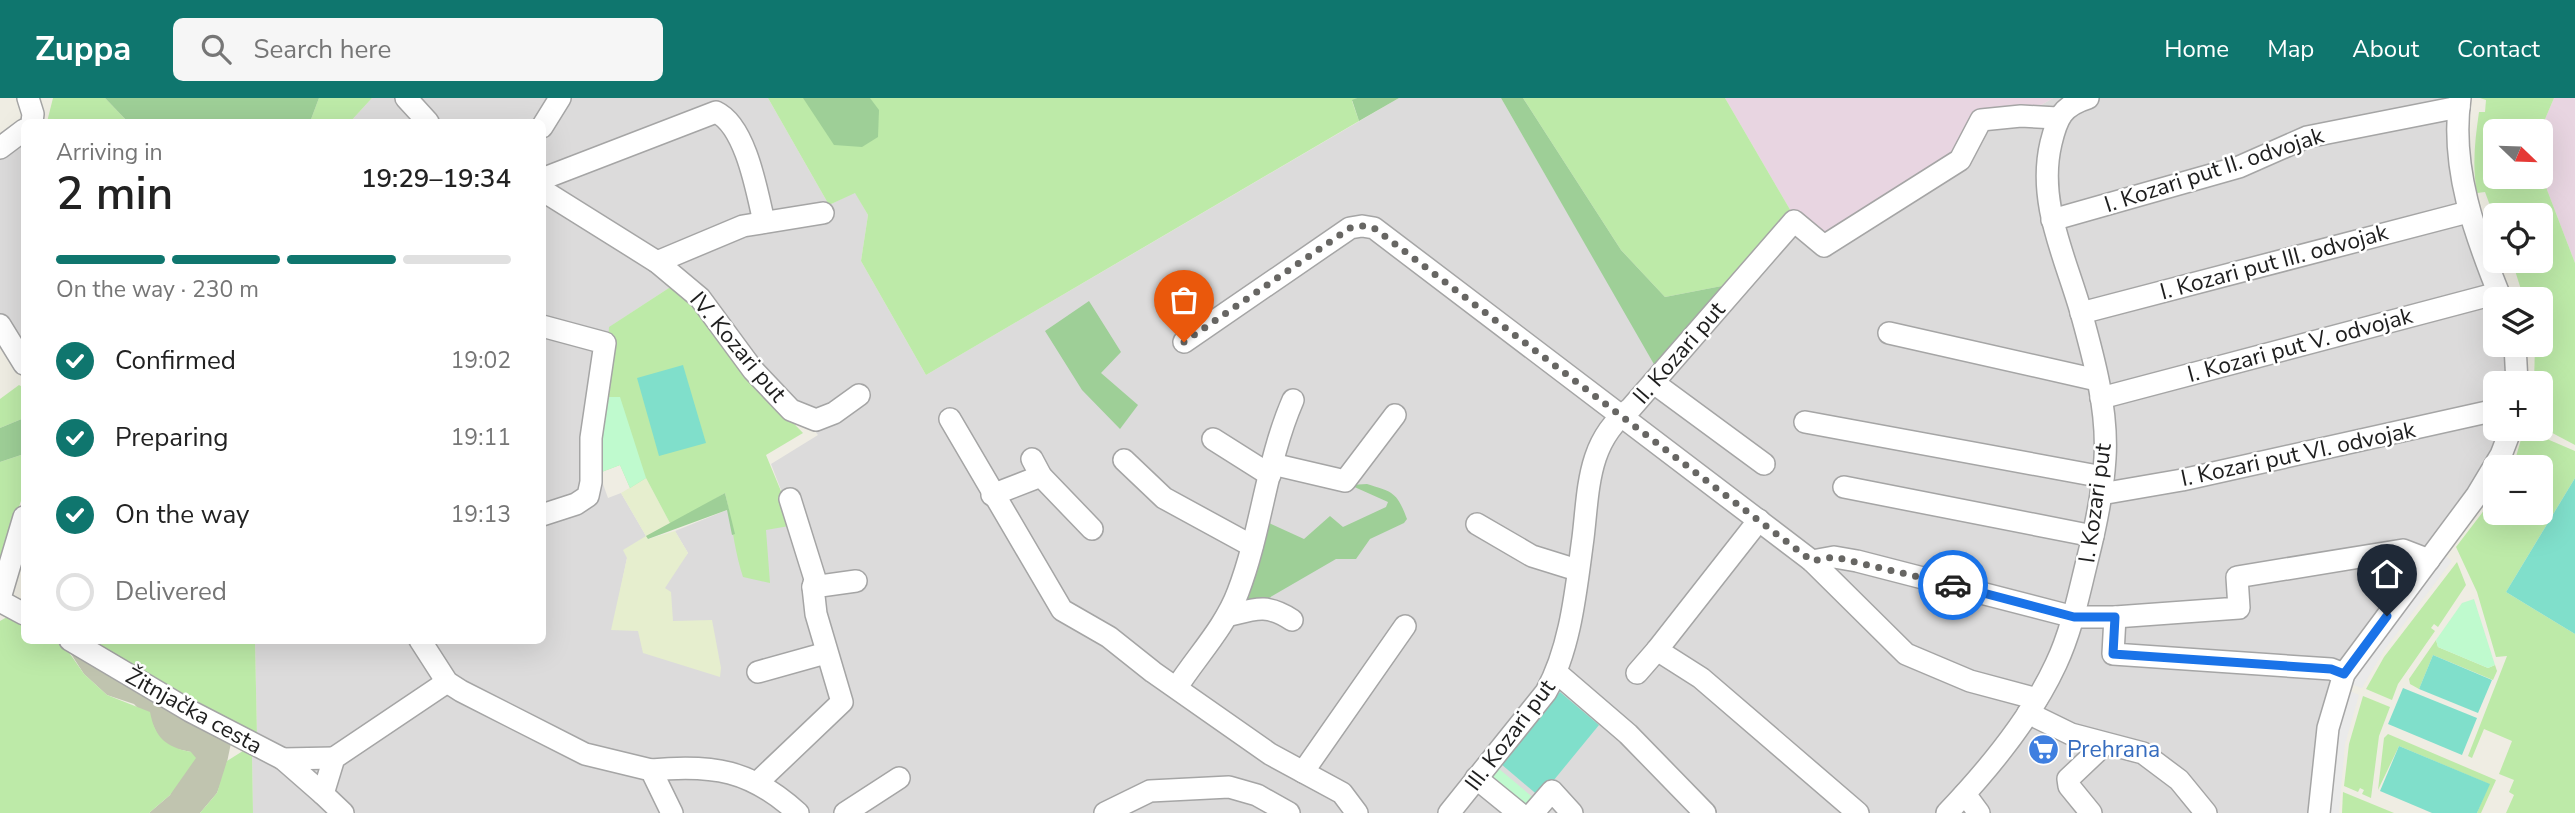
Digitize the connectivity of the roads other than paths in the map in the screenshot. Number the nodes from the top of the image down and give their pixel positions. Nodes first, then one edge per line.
1 (28, 98) edge
2 (406, 98) edge
3 (560, 98) edge
4 (2088, 98) edge
5 (2459, 102) edge
6 (2057, 118) junction
7 (32, 119) edge
8 (425, 119) edge
9 (546, 121) edge
10 (21, 132) edge
11 (0, 148) edge
12 (546, 177) edge
13 (546, 193) edge
14 (2468, 212) junction
15 (823, 213) dead end
16 (2052, 220) junction
17 (764, 222) junction
18 (657, 262) junction
19 (2497, 287) edge
20 (2483, 300) edge
21 (2081, 313) junction
22 (0, 325) edge
23 (546, 328) edge
24 (1889, 333) dead end
25 (1184, 342) dead end
26 (21, 359) edge
27 (1654, 383) junction
28 (2099, 389) junction
29 (859, 395) dead end
30 (1293, 400) dead end
31 (2483, 413) edge
32 (1395, 415) dead end
33 (1622, 415) junction
34 (950, 419) dead end
35 (1805, 422) dead end
36 (1213, 439) dead end
37 (2506, 441) edge
38 (1124, 460) dead end
39 (1764, 464) dead end
40 (1271, 470) junction
41 (2102, 485) junction
42 (1844, 487) dead end
43 (992, 495) junction
44 (790, 499) dead end
45 (546, 514) edge
46 (1759, 520) junction
47 (1477, 524) dead end
48 (21, 527) edge
49 (1091, 529) dead end
50 (2093, 536) junction
51 (1252, 546) junction
52 (1812, 561) junction
53 (2429, 561) junction
54 (1577, 570) junction
55 (856, 581) dead end
56 (813, 587) junction
57 (0, 600) edge
58 (21, 612) edge
59 (1227, 616) junction
60 (2074, 617) junction
61 (2115, 617) junction
62 (1292, 620) dead end
63 (1405, 626) dead end
64 (77, 644) edge
65 (423, 644) edge
66 (1657, 650) junction
67 (826, 653) junction
68 (758, 672) dead end
69 (1557, 673) junction
70 (1637, 673) dead end
71 (2344, 674) junction
72 (447, 682) junction
73 (1177, 687) junction
74 (2033, 706) junction
75 (2105, 744) junction
76 (334, 758) junction
77 (283, 759) junction
78 (651, 770) junction
79 (1303, 772) junction
80 (899, 778) dead end
81 (1476, 778) junction
82 (758, 782) junction
83 (323, 794) junction
84 (1965, 794) junction
85 (343, 813) edge
86 (672, 813) edge
87 (798, 813) edge
88 (845, 813) edge
89 (1105, 813) edge
90 (1289, 813) edge
91 (1357, 813) edge
92 (1449, 813) edge
93 (1519, 813) edge
94 (1532, 813) edge
95 (1572, 813) edge
96 (1705, 813) edge
97 (1858, 813) edge
98 (1947, 813) edge
99 (1979, 813) edge
100 (2091, 813) edge
101 (2206, 813) edge
102 (2319, 813) edge

1 - 7 street
2 - 8 street
3 - 9 street
4 - 6 street
5 - 14 street
5 - 16 street, I. Kozari put II. odvojak
6 - 16 street, I. Kozari put
6 - 27 street, II. Kozari put
10 - 11 street
12 - 17 street
13 - 18 street, IV. Kozari put
14 - 19 street
14 - 21 street, I. Kozari put III. odvojak
15 - 17 street
16 - 21 street, I. Kozari put
17 - 18 street
18 - 29 street, IV. Kozari put
20 - 28 street, I. Kozari put V. odvojak
21 - 28 street, I. Kozari put
22 - 26 street
23 - 45 street
24 - 28 street
25 - 33 street
27 - 33 street, II. Kozari put
27 - 39 street
28 - 41 street, I. Kozari put
30 - 40 street
31 - 41 street, I. Kozari put VI. odvojak
32 - 40 street
33 - 46 street, II. Kozari put
33 - 54 street, III. Kozari put
34 - 43 street
35 - 41 street, I. Kozari put VI. odvojak
36 - 40 street
37 - 53 street
38 - 51 street
40 - 51 street
41 - 50 street, I. Kozari put
42 - 50 street
43 - 49 street
43 - 73 street
44 - 56 street
46 - 52 street, II. Kozari put
46 - 66 street
47 - 54 street
48 - 57 street
50 - 60 street, I. Kozari put
51 - 59 street
52 - 60 street
52 - 74 street, II. Kozari put
53 - 61 street
53 - 71 street
54 - 69 street, III. Kozari put
55 - 56 street
56 - 67 street
57 - 58 street
59 - 62 street
59 - 73 street
60 - 61 street
60 - 74 street, I. Kozari put
61 - 71 street
63 - 79 street
64 - 77 street, Žitnjačka cesta
65 - 72 street
66 - 70 street
66 - 97 street
67 - 68 street
67 - 82 street
69 - 81 street, III. Kozari put
69 - 96 street
71 - 102 street
72 - 76 street
72 - 78 street
73 - 79 street
74 - 75 street, II. Kozari put
74 - 84 street, I. Kozari put
75 - 100 street
75 - 101 street, II. Kozari put
76 - 77 street
76 - 83 street
77 - 83 street
78 - 82 street
78 - 86 street
79 - 91 street
80 - 88 street
81 - 92 street, III. Kozari put
81 - 93 street
82 - 87 street
83 - 85 street
84 - 98 street, I. Kozari put
84 - 99 street
89 - 90 street
94 - 95 street

